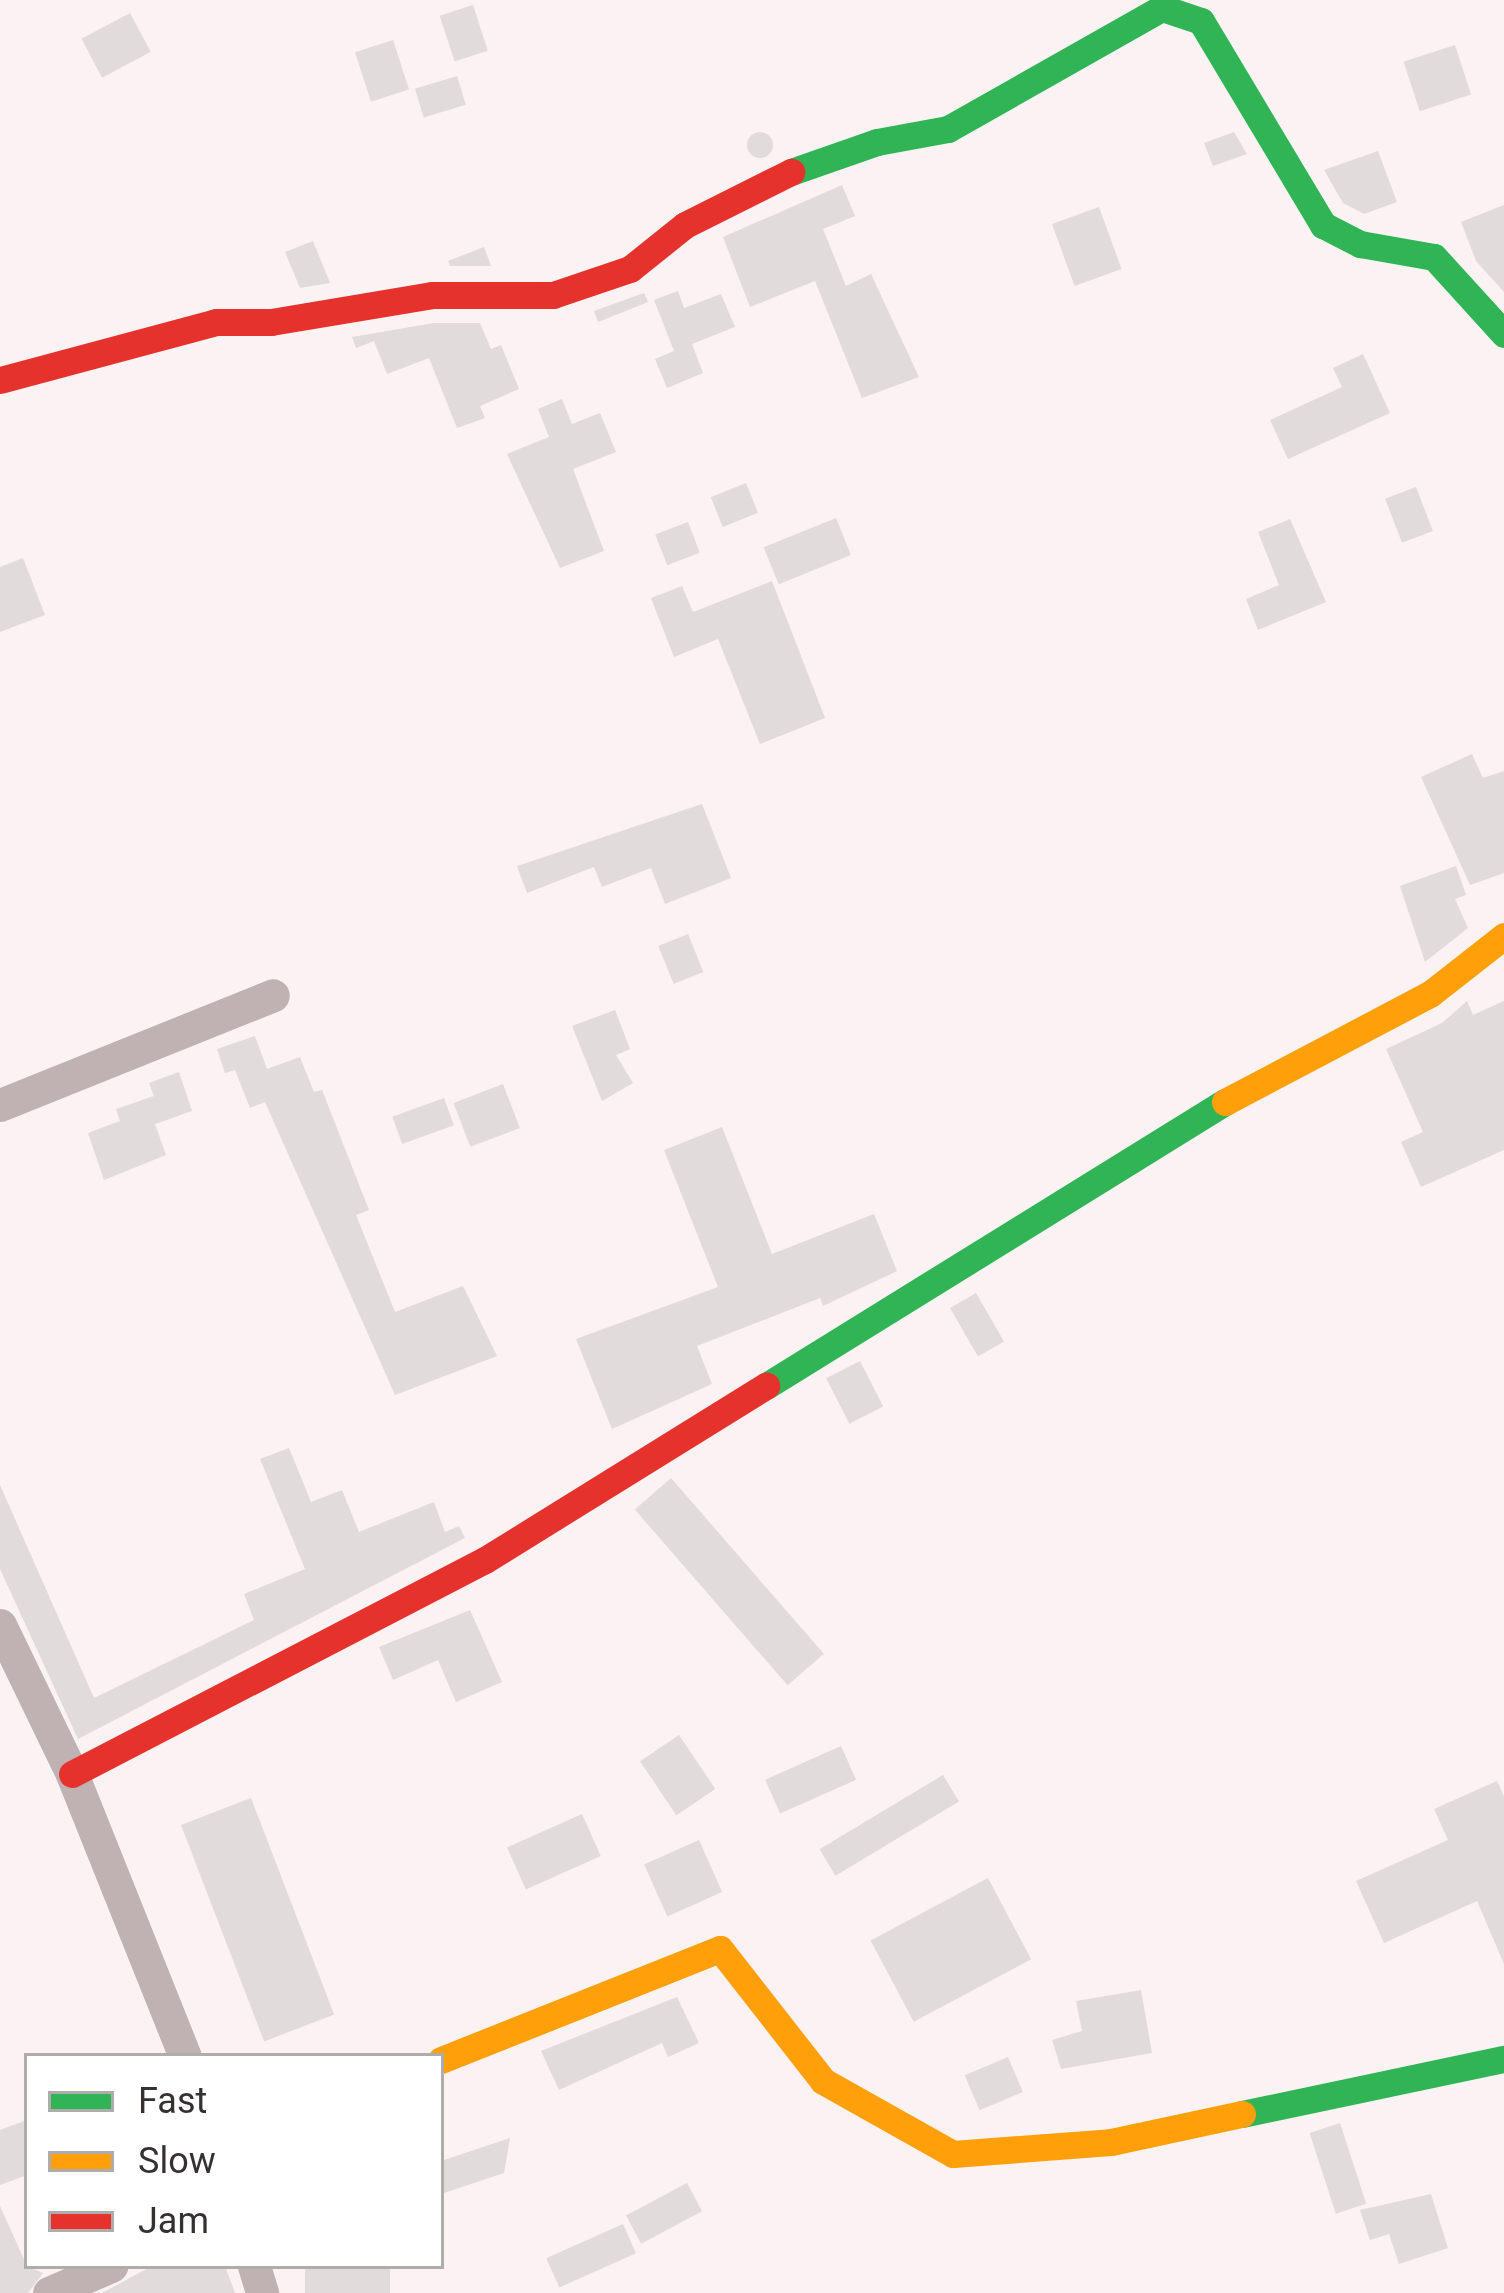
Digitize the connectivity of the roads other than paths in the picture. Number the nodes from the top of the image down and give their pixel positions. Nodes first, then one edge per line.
1 (1504, 334) edge
2 (0, 380) edge
3 (1504, 936) edge
4 (273, 995) dead end
5 (0, 1105) edge
6 (0, 1625) edge
7 (72, 1774) junction
8 (183, 2053) edge
9 (444, 2059) edge
10 (1504, 2059) edge
11 (104, 2269) edge
12 (49, 2293) edge

1 - 2 street
3 - 7 street
4 - 5 street
6 - 7 street
7 - 8 street
9 - 10 street
11 - 12 street

